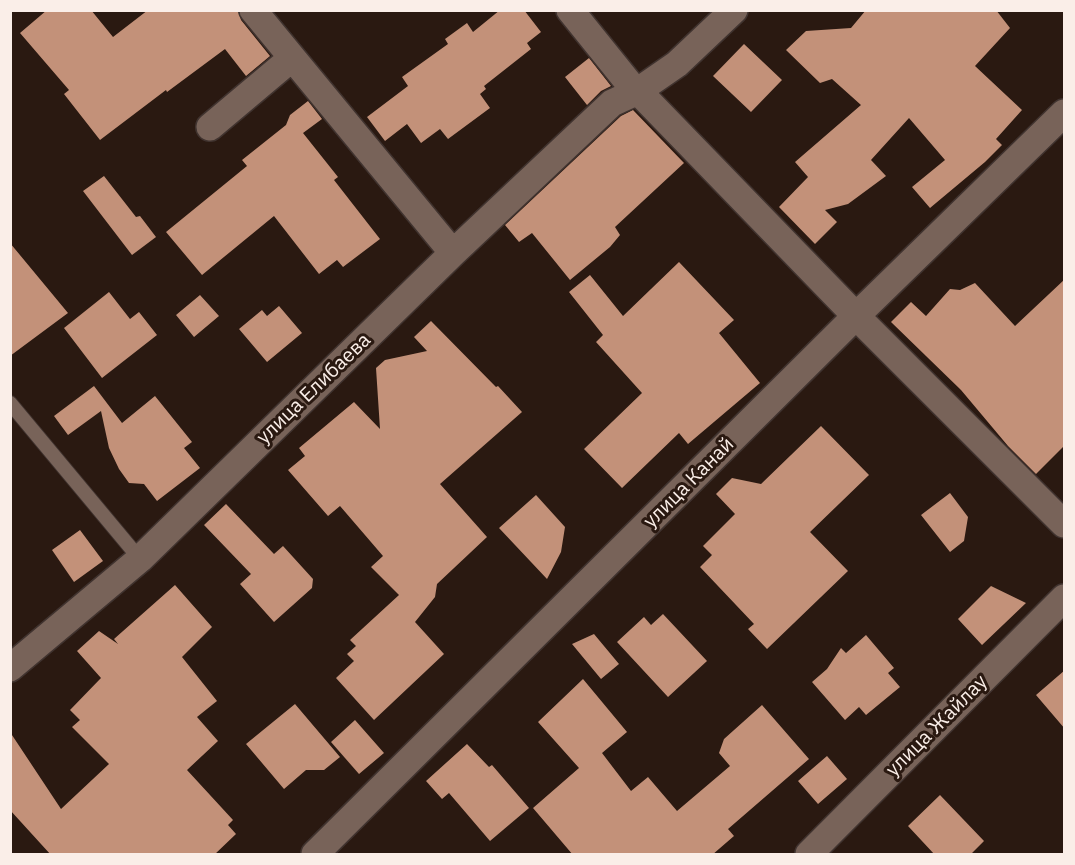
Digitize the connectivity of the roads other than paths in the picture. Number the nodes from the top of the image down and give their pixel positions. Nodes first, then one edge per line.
1 (253, 10) edge
2 (570, 10) edge
3 (734, 10) edge
4 (292, 58) junction
5 (637, 92) junction
6 (1065, 113) edge
7 (210, 127) dead end
8 (453, 253) junction
9 (856, 316) junction
10 (10, 403) edge
11 (1065, 524) edge
12 (140, 559) junction
13 (1065, 598) edge
14 (10, 668) edge
15 (315, 855) edge
16 (809, 855) edge

1 - 4 street
2 - 5 street
3 - 5 street, улица Елибаева
4 - 7 street
4 - 8 street
5 - 8 street, улица Елибаева
5 - 9 street
6 - 9 street, улица Канай
8 - 12 street, улица Елибаева
9 - 11 street
9 - 15 street, улица Канай
10 - 12 lane
12 - 14 street, улица Елибаева
13 - 16 street, улица Жайлау

